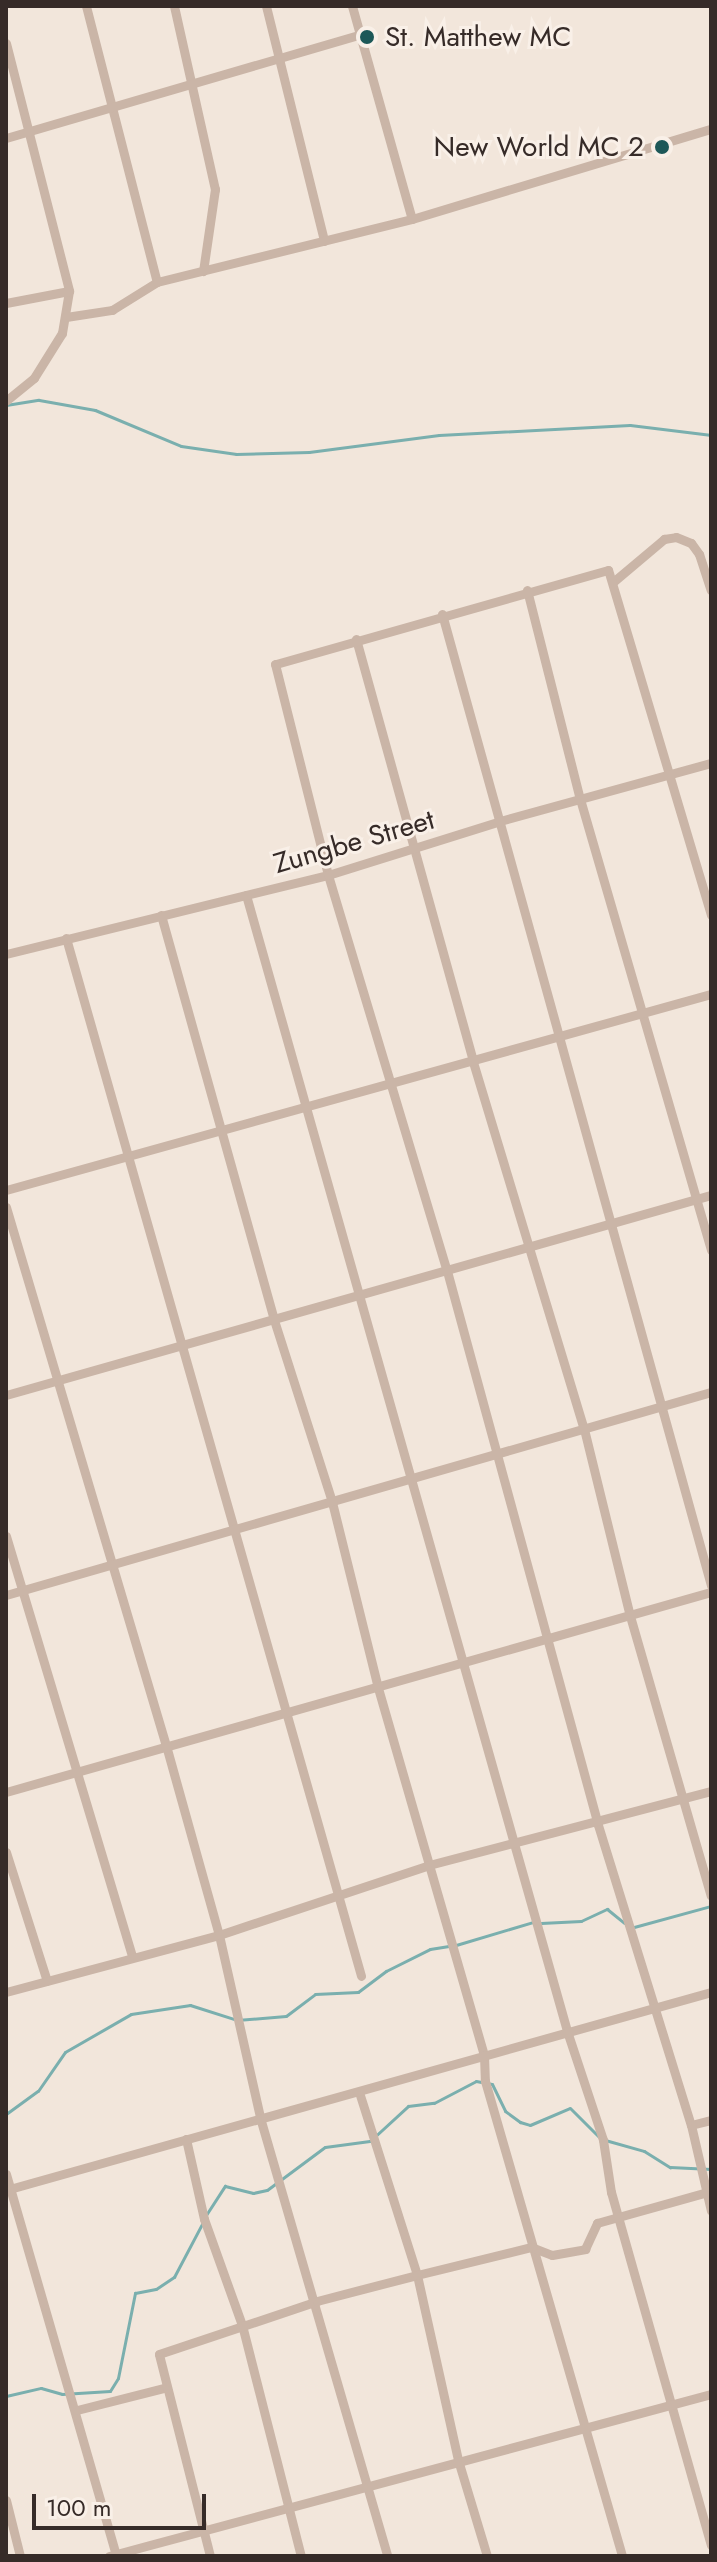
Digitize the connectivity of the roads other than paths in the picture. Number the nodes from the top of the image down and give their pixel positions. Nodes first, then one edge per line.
1 (86, 6) edge
2 (174, 6) edge
3 (266, 6) edge
4 (352, 6) edge
5 (359, 35) junction
6 (6, 43) edge
7 (280, 57) junction
8 (196, 83) junction
9 (113, 106) junction
10 (711, 129) edge
11 (29, 131) junction
12 (6, 138) edge
13 (412, 219) junction
14 (324, 241) junction
15 (203, 271) junction
16 (157, 282) junction
17 (69, 291) junction
18 (6, 303) edge
19 (66, 317) junction
20 (6, 401) edge
21 (613, 582) junction
22 (527, 590) junction
23 (711, 590) edge
24 (442, 614) junction
25 (356, 639) junction
26 (711, 763) edge
27 (668, 775) junction
28 (580, 799) junction
29 (500, 821) junction
30 (417, 849) junction
31 (328, 875) junction
32 (246, 895) junction
33 (161, 915) junction
34 (711, 915) edge
35 (66, 938) junction
36 (6, 954) edge
37 (711, 994) edge
38 (644, 1013) junction
39 (559, 1037) junction
40 (473, 1062) junction
41 (392, 1085) junction
42 (308, 1109) junction
43 (223, 1133) junction
44 (131, 1157) junction
45 (6, 1190) edge
46 (711, 1195) edge
47 (696, 1199) junction
48 (6, 1207) edge
49 (614, 1225) junction
50 (528, 1248) junction
51 (711, 1250) edge
52 (447, 1271) junction
53 (363, 1296) junction
54 (274, 1320) junction
55 (180, 1344) junction
56 (57, 1380) junction
57 (711, 1392) edge
58 (6, 1395) edge
59 (664, 1405) junction
60 (584, 1429) junction
61 (496, 1452) junction
62 (411, 1477) junction
63 (332, 1502) junction
64 (232, 1529) junction
65 (6, 1536) edge
66 (111, 1564) junction
67 (711, 1585) edge
68 (20, 1591) junction
69 (711, 1592) edge
70 (6, 1595) edge
71 (630, 1616) junction
72 (547, 1641) junction
73 (462, 1665) junction
74 (378, 1688) junction
75 (283, 1711) junction
76 (167, 1749) junction
77 (78, 1773) junction
78 (711, 1791) edge
79 (6, 1792) edge
80 (681, 1800) junction
81 (598, 1825) junction
82 (514, 1841) junction
83 (6, 1852) edge
84 (429, 1865) junction
85 (341, 1892) junction
86 (711, 1896) edge
87 (219, 1935) junction
88 (132, 1956) junction
89 (361, 1976) dead end
90 (47, 1981) junction
91 (6, 1992) edge
92 (711, 1992) edge
93 (651, 2008) junction
94 (567, 2031) junction
95 (484, 2055) junction
96 (359, 2092) junction
97 (711, 2120) edge
98 (261, 2121) junction
99 (691, 2125) junction
100 (186, 2139) junction
101 (6, 2174) edge
102 (9, 2189) edge
103 (708, 2192) edge
104 (711, 2211) edge
105 (618, 2217) junction
106 (531, 2247) junction
107 (417, 2275) junction
108 (317, 2301) junction
109 (242, 2325) junction
110 (164, 2388) junction
111 (711, 2394) edge
112 (669, 2407) junction
113 (77, 2410) junction
114 (587, 2427) junction
115 (458, 2460) junction
116 (369, 2487) junction
117 (6, 2500) edge
118 (288, 2506) junction
119 (204, 2532) junction
120 (711, 2545) edge
121 (114, 2555) edge
122 (20, 2556) edge
123 (210, 2556) edge
124 (301, 2556) edge
125 (387, 2556) edge
126 (487, 2556) edge
127 (622, 2556) edge

1 - 9 street
2 - 8 street
3 - 7 street
4 - 5 street
5 - 7 street
5 - 13 street
6 - 11 street
7 - 8 street
7 - 14 street
8 - 9 street
8 - 15 street
9 - 11 street
9 - 16 street
10 - 13 street
11 - 12 street
11 - 17 street
13 - 14 street
14 - 15 street
15 - 16 street
16 - 19 street
17 - 18 street
17 - 19 street
19 - 20 street
21 - 22 street
21 - 23 street
21 - 27 street
22 - 24 street
22 - 28 street
24 - 25 street
24 - 29 street
25 - 30 street
25 - 31 street
26 - 27 street, Zungbe Street
27 - 28 street, Zungbe Street
27 - 34 street
28 - 29 street, Zungbe Street
28 - 38 street
29 - 30 street, Zungbe Street
29 - 39 street
30 - 31 street, Zungbe Street
30 - 40 street
31 - 32 street, Zungbe Street
31 - 41 street
32 - 33 street, Zungbe Street
32 - 42 street
33 - 35 street, Zungbe Street
33 - 43 street
35 - 36 street, Zungbe Street
35 - 44 street
37 - 38 street
38 - 39 street
38 - 47 street
39 - 40 street
39 - 49 street
40 - 41 street
40 - 50 street
41 - 42 street
41 - 52 street
42 - 43 street
42 - 53 street
43 - 44 street
43 - 54 street
44 - 45 street
44 - 55 street
46 - 47 street
47 - 49 street
47 - 51 street
48 - 56 street
49 - 50 street
49 - 59 street
50 - 52 street
50 - 60 street
52 - 53 street
52 - 61 street
53 - 54 street
53 - 62 street
54 - 55 street
54 - 63 street
55 - 56 street
55 - 64 street
56 - 58 street
56 - 66 street
57 - 59 street
59 - 60 street
59 - 67 street
60 - 61 street
60 - 71 street
61 - 62 street
61 - 72 street
62 - 63 street
62 - 73 street
63 - 64 street
63 - 74 street
64 - 66 street
64 - 75 street
65 - 68 street
66 - 68 street
66 - 76 street
68 - 70 street
68 - 77 street
69 - 71 street
71 - 72 street
71 - 80 street
72 - 73 street
72 - 81 street
73 - 74 street
73 - 82 street
74 - 75 street
74 - 84 street
75 - 76 street
75 - 85 street
76 - 77 street
76 - 87 street
77 - 79 street
77 - 88 street
78 - 80 street
80 - 81 street
80 - 86 street
81 - 82 street
81 - 93 street
82 - 84 street
82 - 94 street
83 - 90 street
84 - 85 street
84 - 95 street
85 - 87 street
85 - 89 street
87 - 88 street
87 - 98 street
88 - 90 street
90 - 91 street
92 - 93 street
93 - 94 street
93 - 99 street
94 - 95 street
94 - 105 street
95 - 96 street
95 - 106 street
96 - 98 street
96 - 107 street
97 - 99 street
98 - 100 street
98 - 108 street
99 - 103 street
100 - 102 street
100 - 109 street
101 - 102 street
102 - 113 street
103 - 104 street
103 - 105 street
105 - 106 street
105 - 112 street
106 - 107 street
106 - 114 street
107 - 108 street
107 - 115 street
108 - 109 street
108 - 116 street
109 - 110 street
109 - 118 street
110 - 113 street
110 - 119 street
111 - 112 street
112 - 114 street
112 - 120 street
113 - 121 street
114 - 115 street
114 - 127 street
115 - 116 street
115 - 126 street
116 - 118 street
116 - 125 street
117 - 122 street
118 - 119 street
118 - 124 street
119 - 121 street
119 - 123 street

